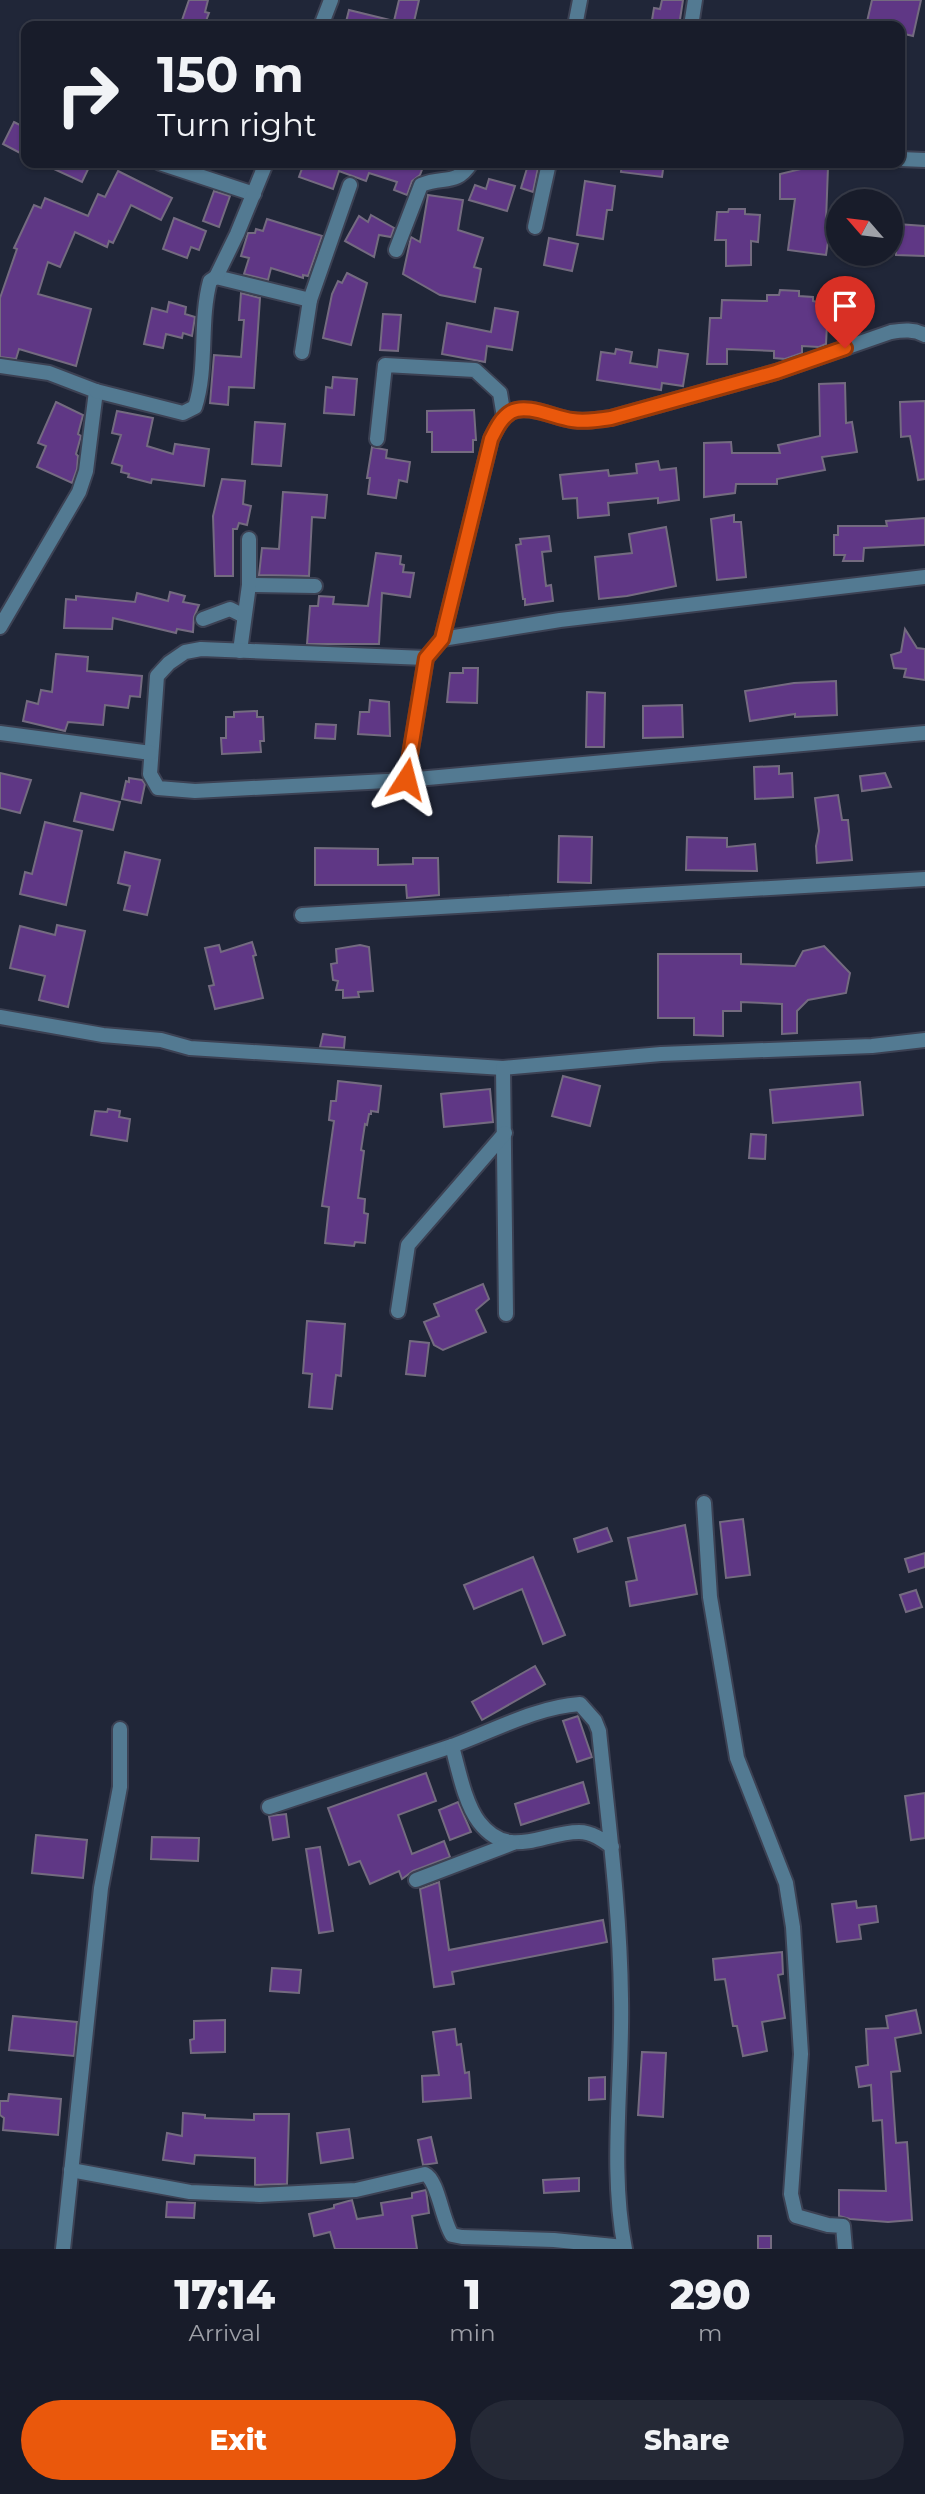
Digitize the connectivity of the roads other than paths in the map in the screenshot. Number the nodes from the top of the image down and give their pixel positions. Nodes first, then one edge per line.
1 (331, 0) edge
2 (580, 0) edge
3 (695, 0) edge
4 (323, 21) edge
5 (576, 21) edge
6 (692, 21) edge
7 (905, 159) edge
8 (925, 160) edge
9 (175, 168) edge
10 (264, 168) edge
11 (467, 168) edge
12 (548, 168) edge
13 (350, 185) dead end
14 (254, 194) junction
15 (535, 227) dead end
16 (396, 250) dead end
17 (216, 277) junction
18 (310, 300) junction
19 (925, 335) edge
20 (302, 352) dead end
21 (0, 366) edge
22 (96, 391) junction
23 (504, 417) junction
24 (377, 439) dead end
25 (249, 539) dead end
26 (925, 577) edge
27 (249, 585) junction
28 (314, 586) dead end
29 (0, 594) edge
30 (15, 599) junction
31 (244, 616) junction
32 (203, 619) dead end
33 (0, 627) edge
34 (442, 639) junction
35 (240, 650) junction
36 (426, 658) junction
37 (0, 733) edge
38 (925, 733) edge
39 (151, 753) junction
40 (406, 779) junction
41 (925, 879) edge
42 (302, 915) dead end
43 (0, 1017) edge
44 (925, 1040) edge
45 (503, 1068) junction
46 (505, 1133) junction
47 (398, 1311) dead end
48 (506, 1314) dead end
49 (704, 1503) dead end
50 (120, 1729) dead end
51 (452, 1746) junction
52 (268, 1807) dead end
53 (513, 1843) junction
54 (612, 1847) junction
55 (416, 1880) dead end
56 (71, 2170) junction
57 (625, 2248) edge
58 (63, 2249) edge
59 (845, 2249) edge

1 - 4 street
2 - 5 street
3 - 6 street
7 - 8 street
9 - 14 street
10 - 14 street
11 - 16 street
12 - 15 street
13 - 18 street
14 - 17 street
17 - 18 street
17 - 22 street
18 - 20 street
19 - 23 street
21 - 22 street
22 - 30 street
23 - 24 street
23 - 34 street
25 - 27 street
26 - 34 street
27 - 28 street
27 - 31 street
29 - 30 street
30 - 33 street
31 - 32 street
31 - 35 street
34 - 36 street
35 - 36 street
35 - 39 street
36 - 40 street
37 - 39 street
38 - 40 street
39 - 40 street
41 - 42 street
43 - 45 street
44 - 45 street
45 - 46 street
46 - 47 street
46 - 48 street
49 - 59 street
50 - 56 street
51 - 52 street
51 - 53 street
51 - 54 street
53 - 54 street
53 - 55 street
54 - 57 street
56 - 57 street
56 - 58 street

